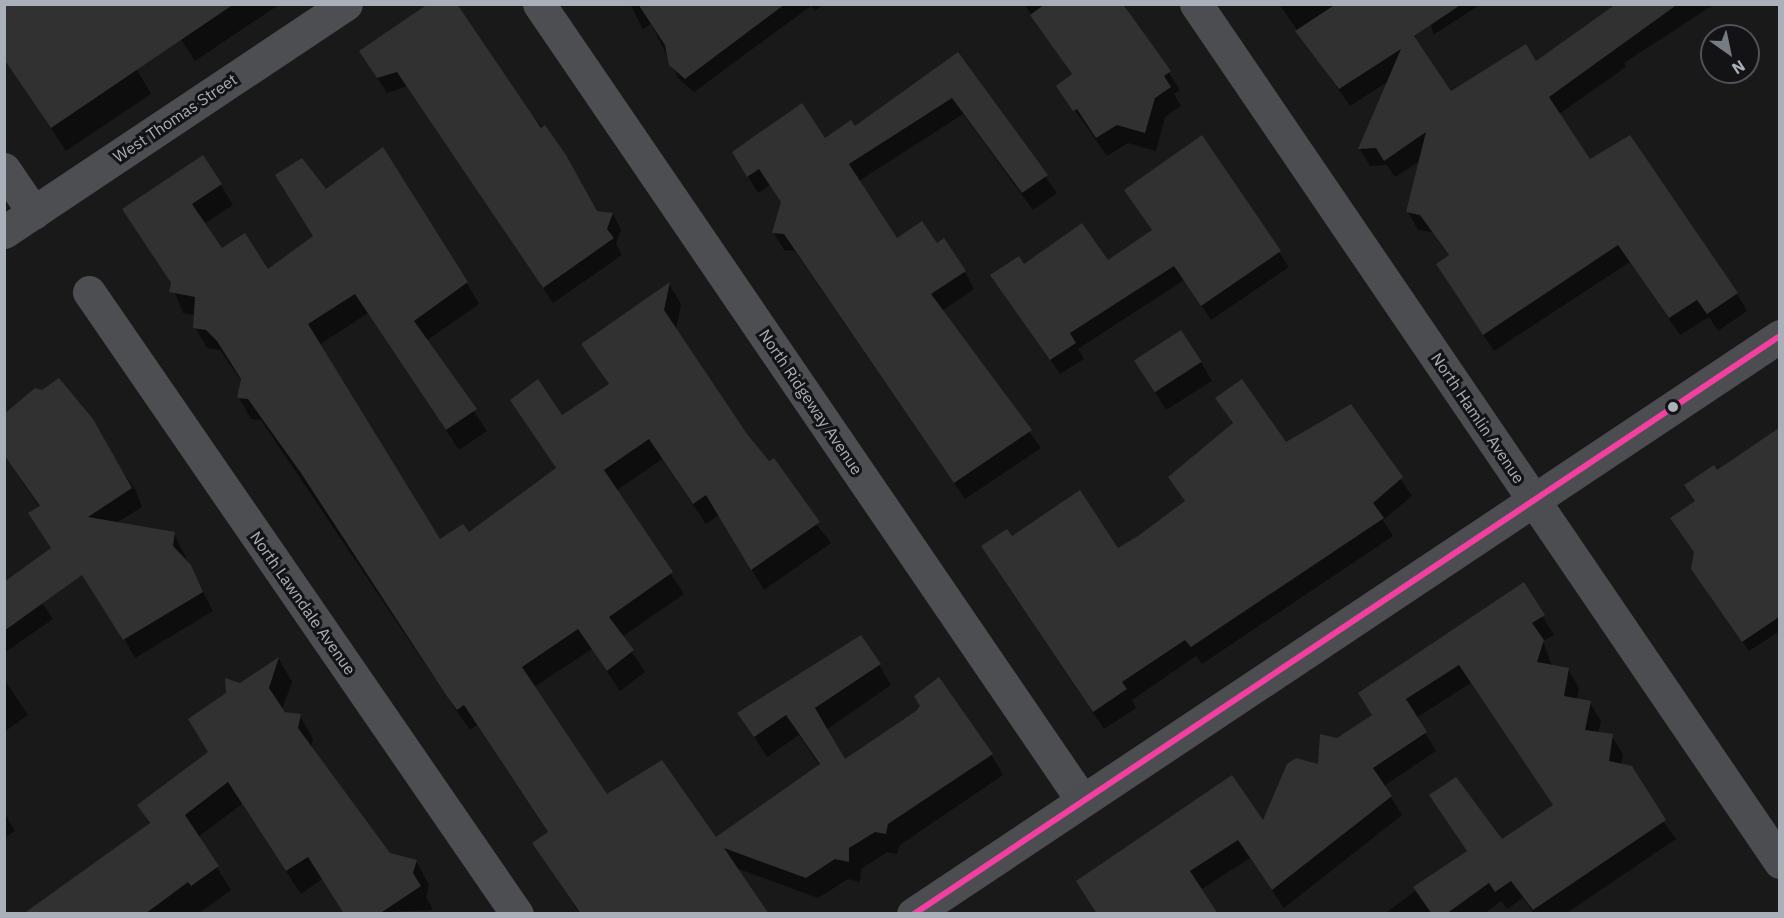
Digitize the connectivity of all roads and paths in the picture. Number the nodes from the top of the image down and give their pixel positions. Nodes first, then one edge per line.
1 (346, 4) edge
2 (539, 4) edge
3 (1196, 4) edge
4 (4, 169) edge
5 (34, 213) junction
6 (4, 232) edge
7 (89, 292) dead end
8 (1779, 336) edge
9 (1533, 499) junction
10 (1082, 800) junction
11 (1779, 862) edge
12 (517, 914) edge
13 (913, 914) edge

1 - 5 street, West Thomas Street
2 - 10 street, North Ridgeway Avenue
3 - 9 main road, North Hamlin Avenue
4 - 5 street
5 - 6 street, West Thomas Street
7 - 12 street, North Lawndale Avenue
8 - 9 main road
9 - 10 main road
9 - 11 main road, North Hamlin Avenue
10 - 13 main road

